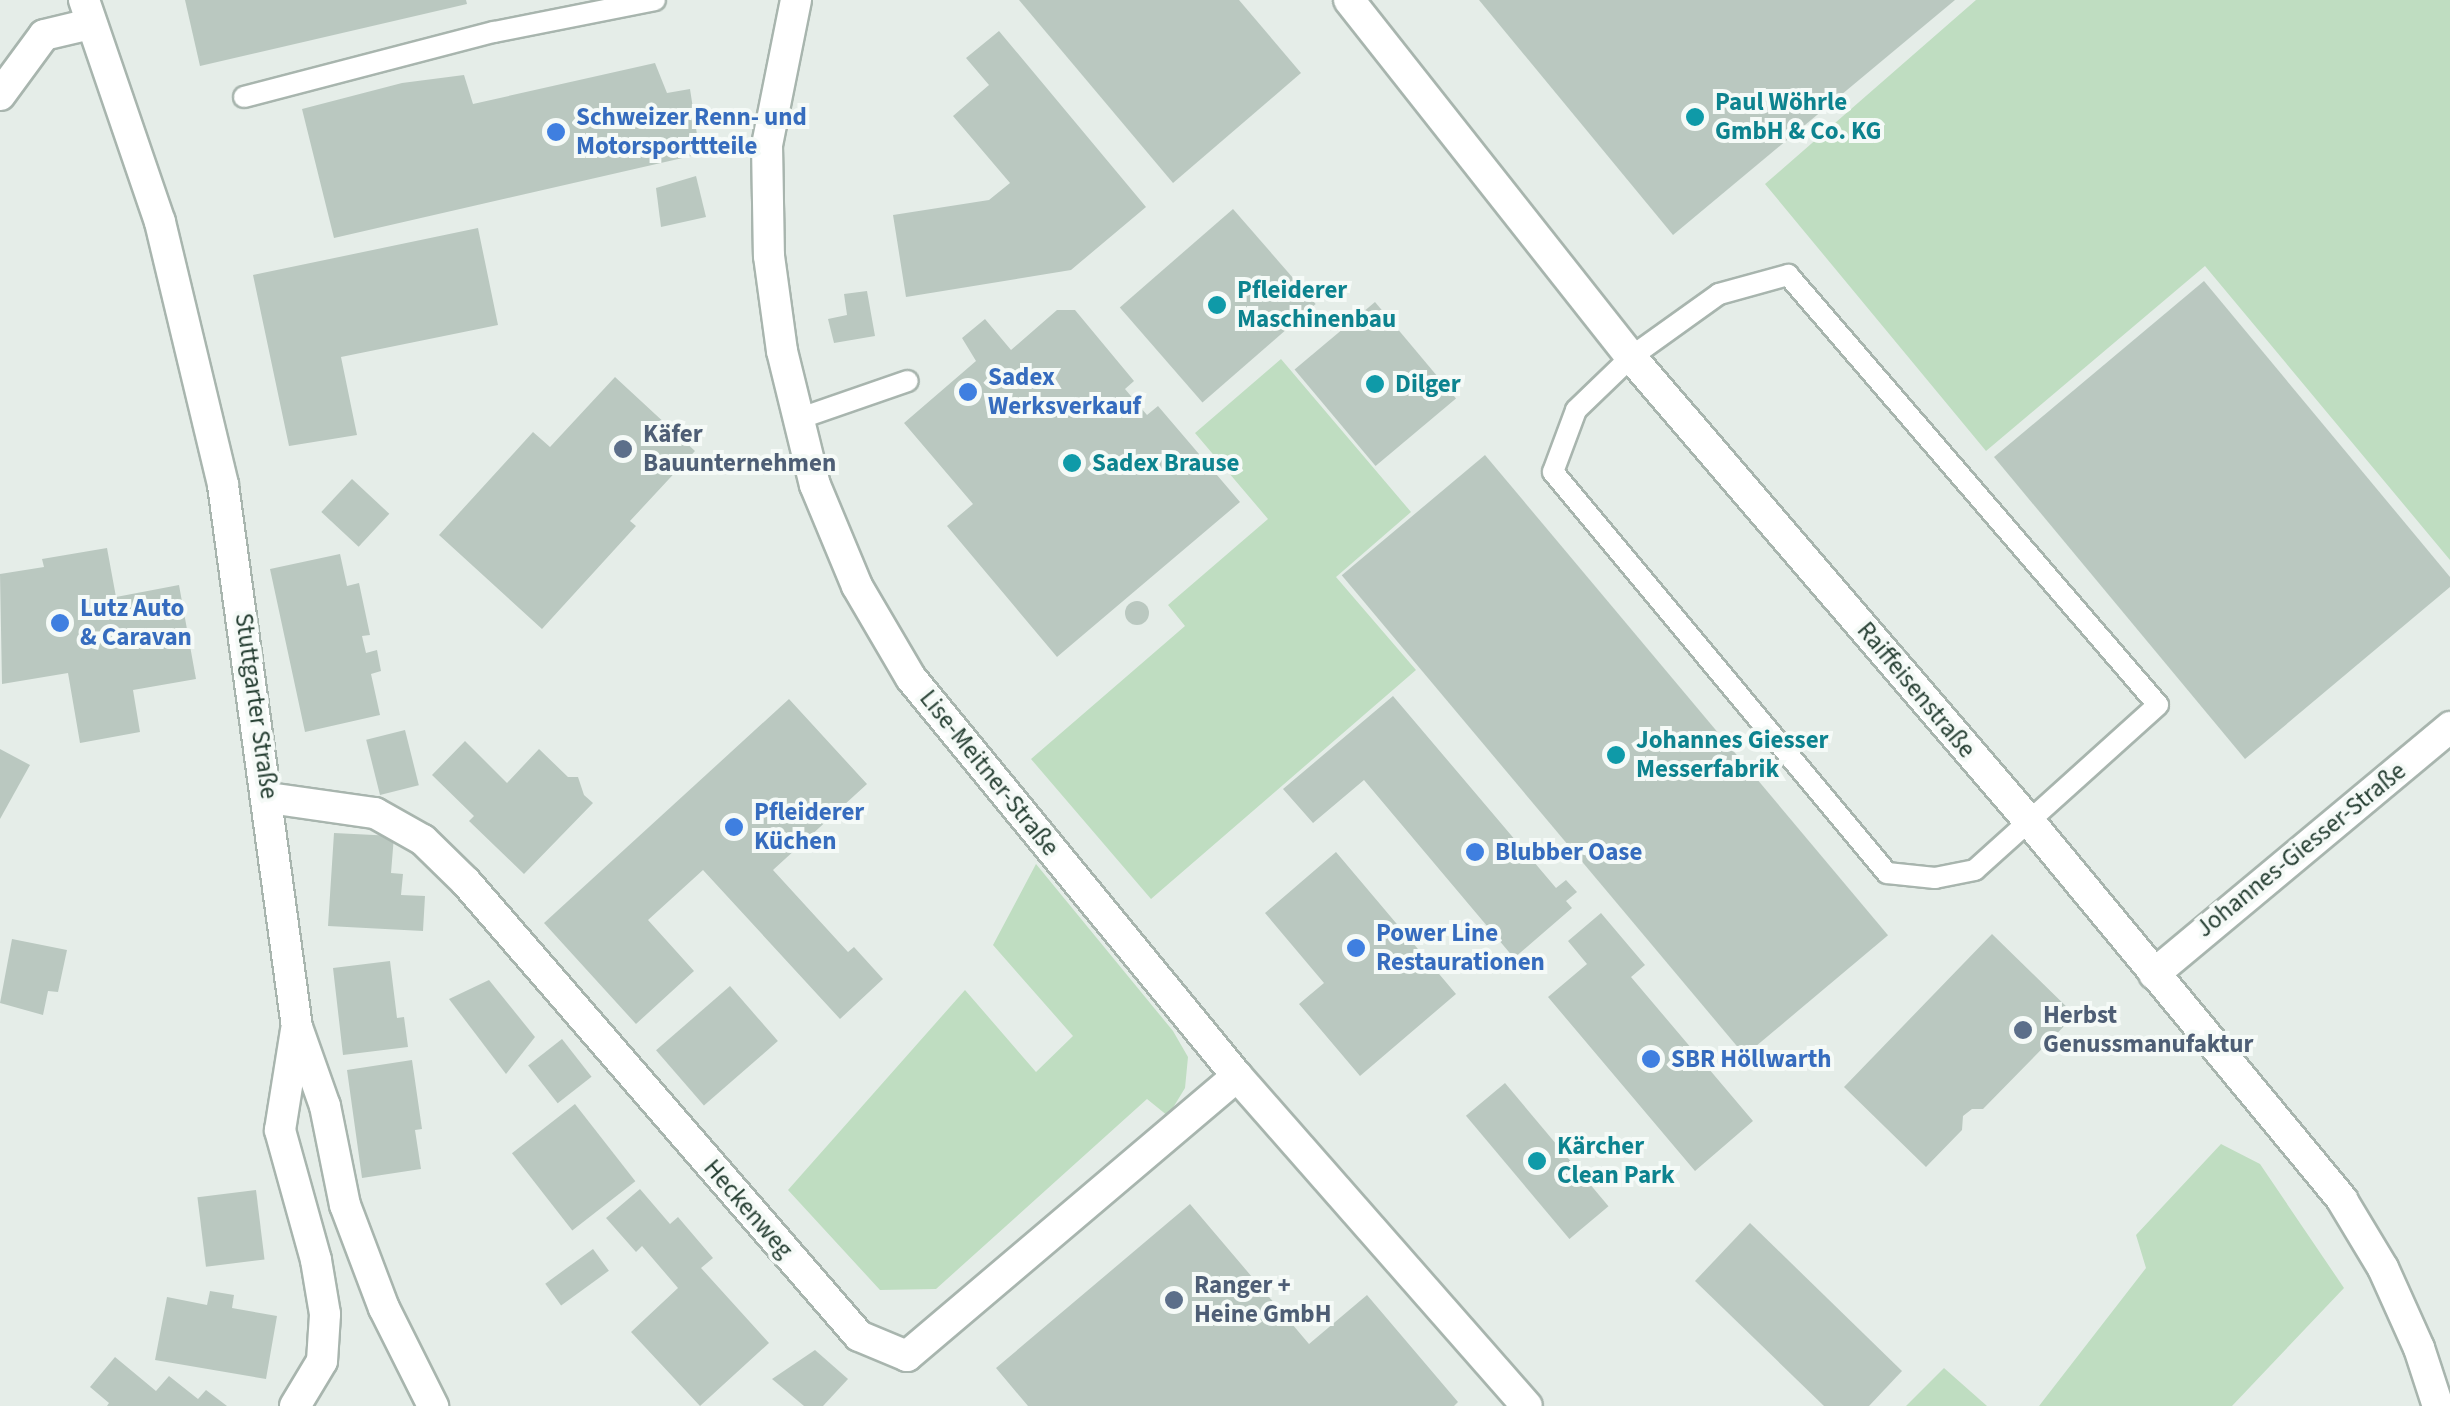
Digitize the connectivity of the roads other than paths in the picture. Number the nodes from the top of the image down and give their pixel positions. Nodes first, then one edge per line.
1 (655, 0) edge
2 (796, 0) edge
3 (1349, 0) edge
4 (87, 12) edge
5 (0, 95) edge
6 (244, 97) dead end
7 (1631, 357) junction
8 (908, 382) dead end
9 (798, 418) junction
10 (2450, 727) edge
11 (269, 798) junction
12 (2028, 822) junction
13 (2154, 974) junction
14 (297, 1027) junction
15 (1237, 1076) junction
16 (295, 1406) edge
17 (433, 1406) edge
18 (1527, 1406) edge
19 (2438, 1406) edge

1 - 6 lane
2 - 9 main road, Lise-Meitner-Straße
3 - 7 main road, Raiffeisenstraße
4 - 5 main road
4 - 11 main road, Stuttgarter Straße
7 - 12 main road, Raiffeisenstraße
7 - 12 lane
7 - 12 lane
8 - 9 lane
9 - 15 main road, Lise-Meitner-Straße
10 - 13 main road, Johannes-Giesser-Straße
11 - 14 main road, Stuttgarter Straße
11 - 15 main road, Heckenweg
12 - 13 main road, Raiffeisenstraße
13 - 19 main road, Raiffeisenstraße
14 - 16 main road
14 - 17 main road, Stuttgarter Straße
15 - 18 main road, Lise-Meitner-Straße

